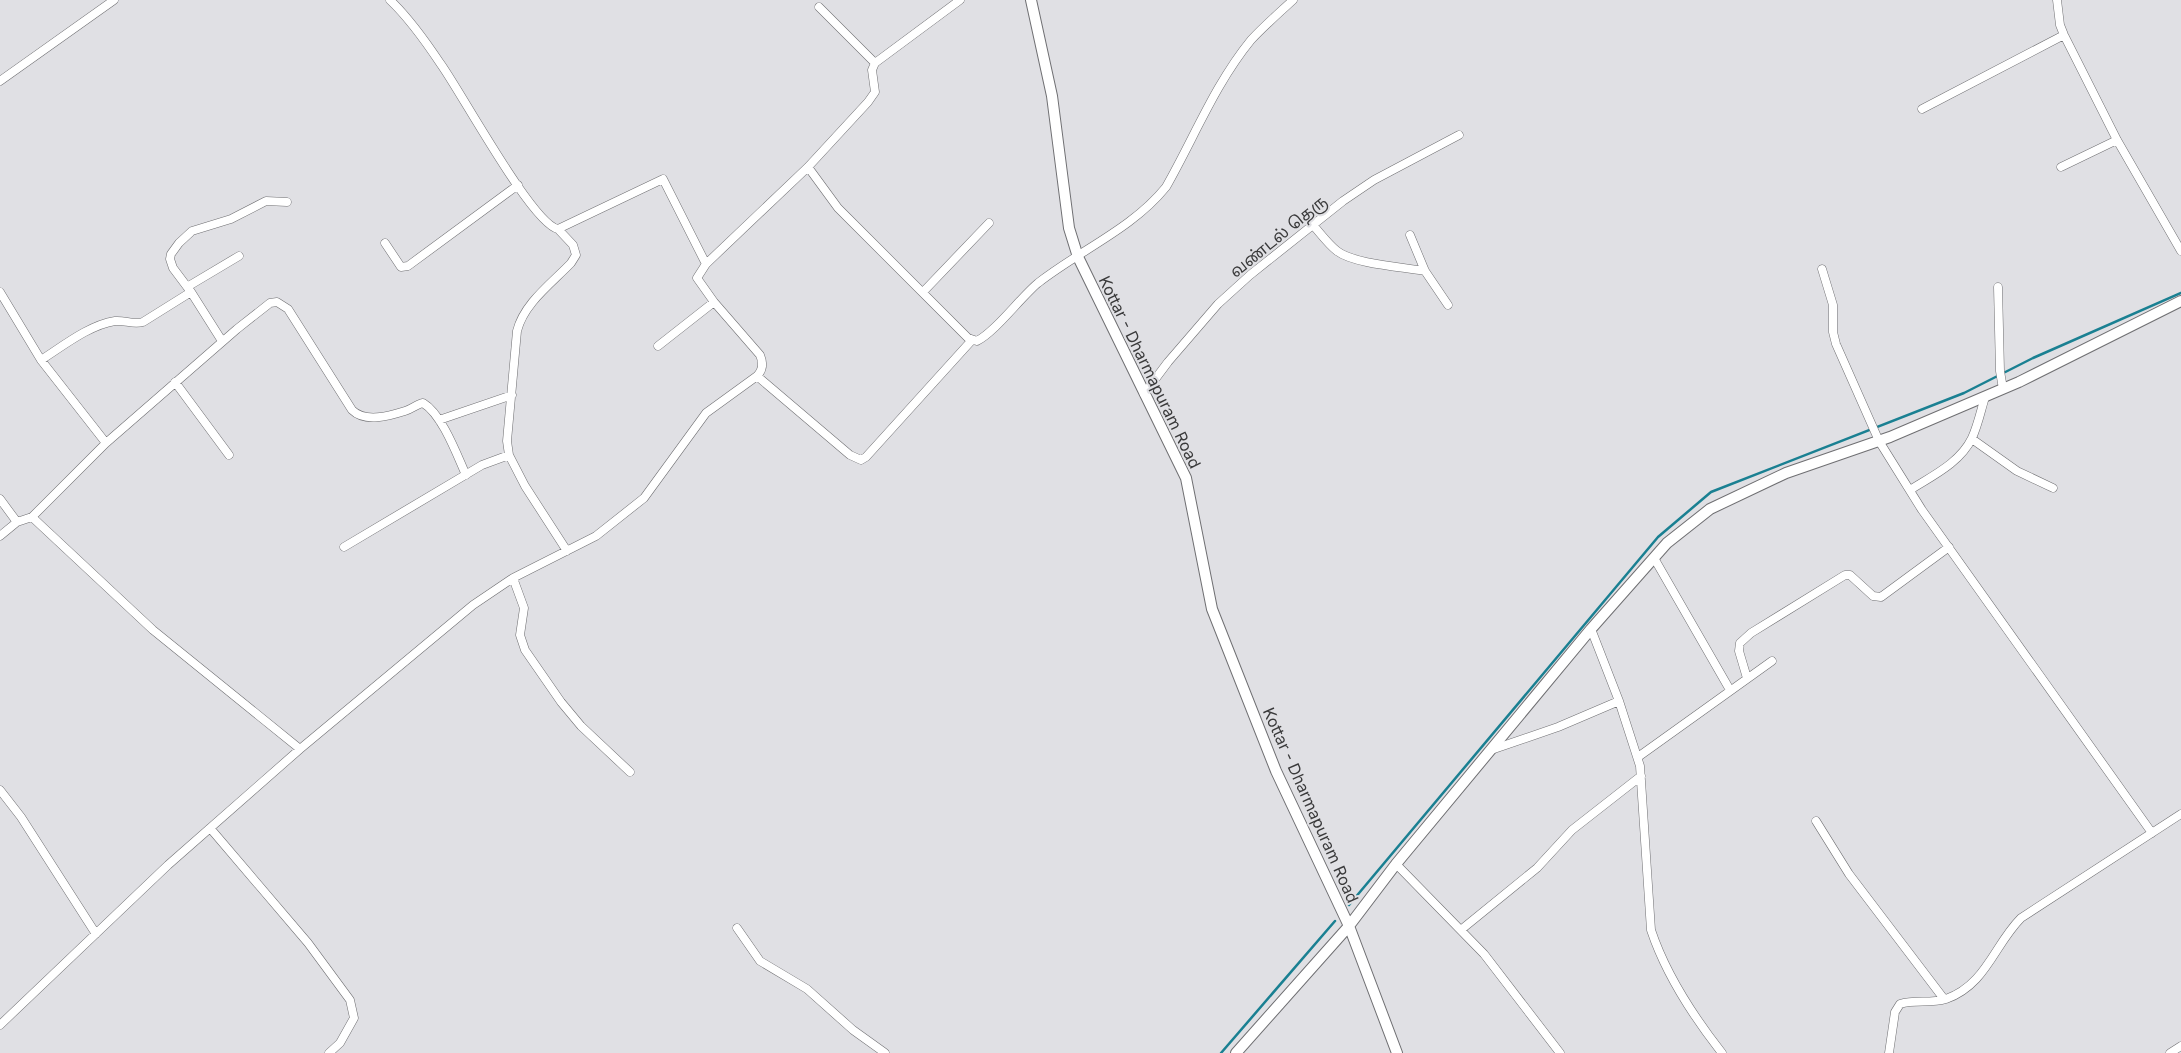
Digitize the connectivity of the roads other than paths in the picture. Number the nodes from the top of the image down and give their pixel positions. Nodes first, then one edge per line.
1 (114, 0) edge
2 (390, 0) edge
3 (960, 0) edge
4 (1030, 0) edge
5 (1293, 0) edge
6 (2057, 0) edge
7 (818, 7) dead end
8 (2064, 35) junction
9 (875, 63) junction
10 (0, 81) edge
11 (1922, 109) dead end
12 (1459, 134) dead end
13 (2116, 140) junction
14 (808, 167) junction
15 (2062, 167) dead end
16 (518, 185) junction
17 (286, 202) dead end
18 (989, 223) dead end
19 (1313, 225) junction
20 (558, 229) junction
21 (1410, 235) dead end
22 (385, 243) dead end
23 (2181, 251) edge
24 (238, 256) dead end
25 (1078, 257) junction
26 (706, 264) junction
27 (1822, 269) dead end
28 (1425, 271) junction
29 (1998, 286) dead end
30 (189, 290) junction
31 (0, 292) edge
32 (923, 292) junction
33 (2181, 301) edge
34 (714, 302) junction
35 (1448, 305) dead end
36 (972, 340) junction
37 (222, 341) junction
38 (658, 346) dead end
39 (41, 360) junction
40 (758, 376) junction
41 (175, 382) junction
42 (2002, 387) junction
43 (1144, 394) junction
44 (512, 395) junction
45 (1985, 397) junction
46 (439, 420) junction
47 (1878, 438) junction
48 (1972, 439) junction
49 (106, 443) junction
50 (229, 455) dead end
51 (509, 455) junction
52 (466, 475) junction
53 (2053, 488) dead end
54 (1910, 490) junction
55 (0, 499) edge
56 (32, 517) junction
57 (17, 522) junction
58 (0, 536) edge
59 (344, 547) dead end
60 (1949, 547) junction
61 (567, 551) junction
62 (1654, 558) junction
63 (513, 578) junction
64 (1591, 629) junction
65 (1772, 661) dead end
66 (1747, 678) junction
67 (1730, 690) junction
68 (1619, 701) junction
69 (300, 749) junction
70 (1491, 750) junction
71 (1638, 757) junction
72 (630, 772) dead end
73 (1641, 776) junction
74 (0, 790) edge
75 (2181, 814) edge
76 (1816, 821) dead end
77 (210, 828) junction
78 (2152, 833) junction
79 (1396, 864) junction
80 (1349, 926) junction
81 (736, 928) dead end
82 (1462, 929) junction
83 (96, 934) junction
84 (1944, 999) junction
85 (0, 1025) edge
86 (2181, 1046) edge
87 (329, 1053) edge
88 (884, 1053) edge
89 (1236, 1053) edge
90 (1397, 1053) edge
91 (1560, 1053) edge
92 (1722, 1053) edge
93 (1889, 1053) edge
94 (2170, 1053) edge

1 - 10 street
2 - 16 street
3 - 9 street
4 - 25 street, Kottar - Dharmapuram Road
5 - 25 street
6 - 8 street
7 - 9 street
8 - 11 street
8 - 13 street
9 - 14 street
12 - 19 street, வண்டல் தெரு
13 - 15 street
13 - 23 street
14 - 26 street
14 - 32 street
16 - 20 street
16 - 22 street
17 - 30 street
18 - 32 street
19 - 28 street
19 - 43 street, வண்டல் தெரு
20 - 26 street
20 - 44 street
21 - 28 street
24 - 30 street
25 - 36 street
25 - 43 street, Kottar - Dharmapuram Road
26 - 34 street
27 - 47 street
28 - 35 street
29 - 42 street
30 - 37 street
30 - 39 street
31 - 39 street
32 - 36 street
33 - 42 street
34 - 38 street
34 - 40 street
36 - 40 street
37 - 41 street
37 - 46 street
39 - 49 street
40 - 61 street
41 - 49 street
41 - 50 street
42 - 45 street
43 - 80 street, Kottar - Dharmapuram Road
44 - 46 street
44 - 51 street
45 - 47 street
45 - 48 street
46 - 52 street
47 - 54 street
47 - 62 street
48 - 53 street
48 - 54 street
49 - 56 street
51 - 52 street
51 - 61 street
52 - 59 street
54 - 60 street
55 - 57 street
56 - 57 street
56 - 69 street
57 - 58 street
60 - 66 street
60 - 78 street
61 - 63 street
62 - 64 street
62 - 67 street
63 - 69 street
63 - 72 street
64 - 68 street
64 - 70 street
65 - 66 street
66 - 67 street
67 - 71 street
68 - 70 street
68 - 71 street
69 - 77 street
70 - 79 street
71 - 73 street
73 - 82 street
73 - 92 street
74 - 83 street
75 - 78 street
76 - 84 street
77 - 83 street
77 - 87 street
78 - 84 street
79 - 80 street
79 - 82 street
80 - 89 street
80 - 90 street, Kottar - Dharmapuram Road
81 - 88 street
82 - 91 street
83 - 85 street
84 - 93 street
86 - 94 street

